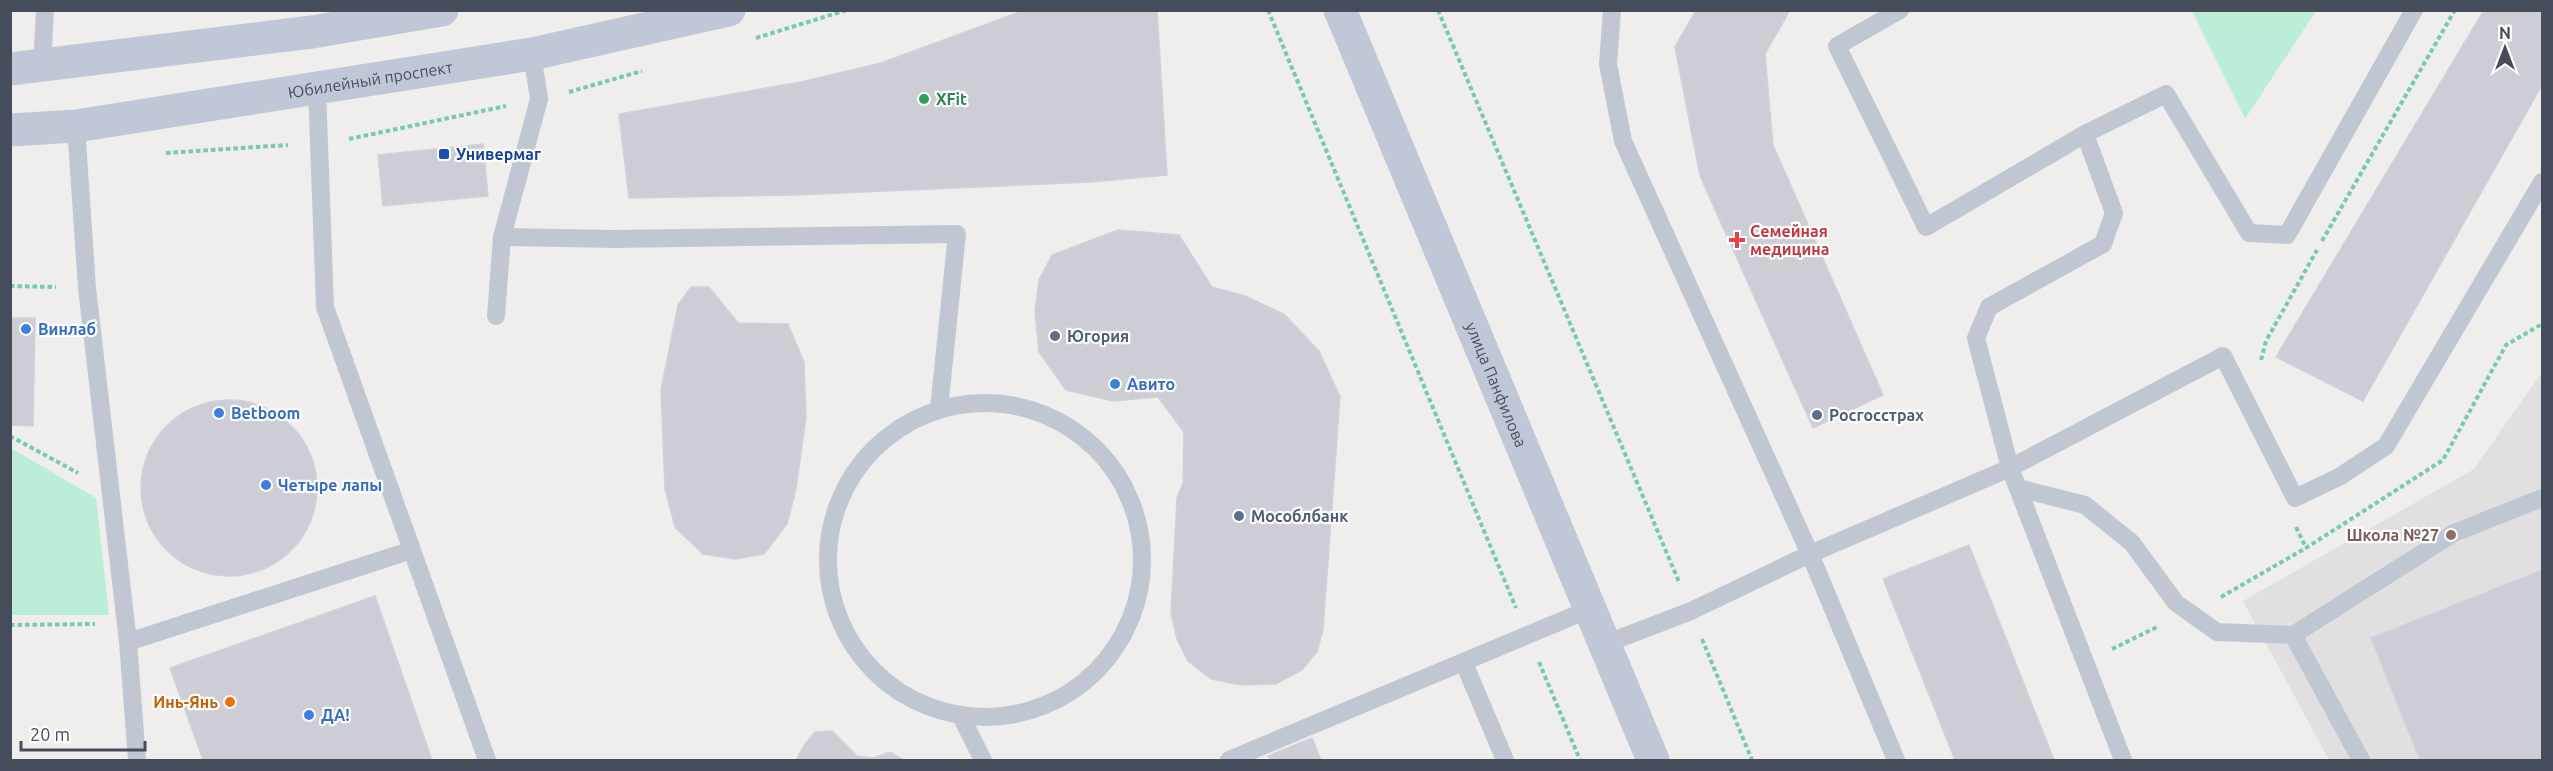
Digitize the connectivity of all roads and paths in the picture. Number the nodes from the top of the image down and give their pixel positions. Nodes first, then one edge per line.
1 (45, 10) edge
2 (442, 10) edge
3 (729, 10) edge
4 (1268, 10) edge
5 (1340, 10) edge
6 (1438, 10) edge
7 (1612, 10) edge
8 (1900, 10) edge
9 (2414, 10) edge
10 (2455, 10) edge
11 (532, 54) junction
12 (26, 67) edge
13 (317, 89) junction
14 (76, 126) junction
15 (10, 130) edge
16 (2085, 134) junction
17 (2542, 182) edge
18 (502, 237) junction
19 (10, 286) edge
20 (87, 288) junction
21 (496, 316) dead end
22 (2266, 341) dead end
23 (939, 409) junction
24 (10, 436) edge
25 (2010, 468) junction
26 (2018, 488) junction
27 (110, 490) junction
28 (2542, 498) edge
29 (412, 550) junction
30 (1810, 554) junction
31 (1590, 609) junction
32 (1691, 611) junction
33 (10, 626) edge
34 (127, 633) junction
35 (2293, 635) junction
36 (1528, 636) junction
37 (1605, 644) junction
38 (1464, 663) junction
39 (961, 716) junction
40 (137, 760) edge
41 (487, 760) edge
42 (983, 760) edge
43 (1229, 760) edge
44 (1505, 760) edge
45 (1580, 760) edge
46 (1653, 760) edge
47 (1752, 760) edge
48 (1896, 760) edge
49 (2123, 760) edge
50 (2361, 760) edge

1 - 12 lane
2 - 12 main road
3 - 11 main road, Юбилейный проспект
4 - 36 path
5 - 31 main road, улица Панфилова
6 - 32 path
7 - 30 lane
8 - 16 lane
9 - 16 lane
10 - 22 path
11 - 13 main road, Юбилейный проспект
11 - 18 lane
13 - 14 main road, Юбилейный проспект
13 - 29 lane
14 - 15 main road, Юбилейный проспект
14 - 20 lane
16 - 25 lane
17 - 25 lane
18 - 21 lane
18 - 23 lane
19 - 20 path
20 - 27 lane
23 - 39 lane
23 - 39 lane
24 - 27 path
25 - 26 lane
25 - 30 lane
26 - 35 lane
26 - 49 lane
27 - 34 lane
28 - 35 lane
29 - 34 lane
29 - 41 lane
30 - 32 lane
30 - 48 lane
31 - 36 lane
31 - 37 main road, улица Панфилова
32 - 37 lane
32 - 47 path
33 - 34 path
34 - 40 lane
35 - 50 lane
36 - 38 lane
36 - 45 path
37 - 46 main road, улица Панфилова
38 - 43 lane
38 - 44 lane
39 - 42 lane

